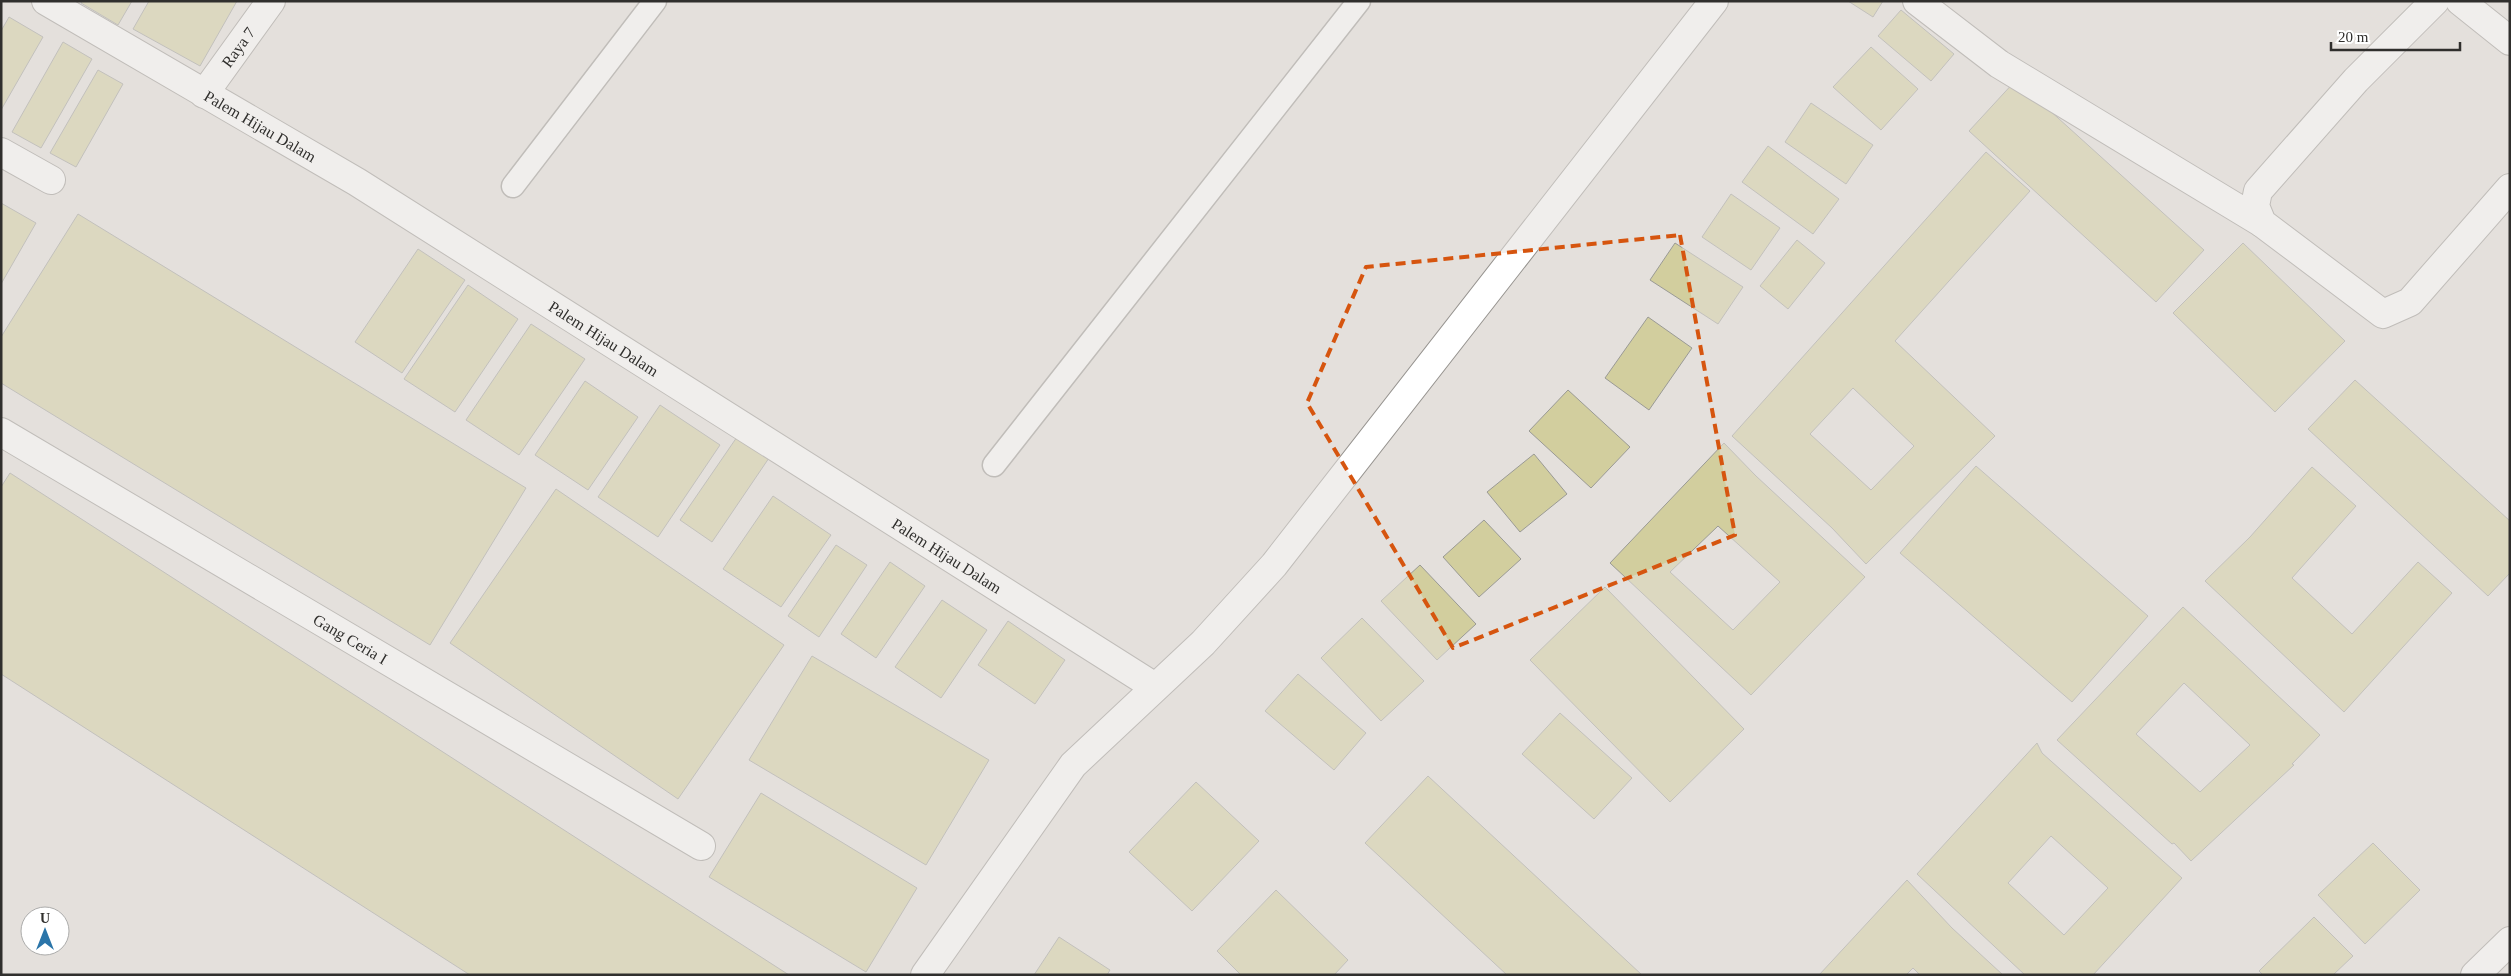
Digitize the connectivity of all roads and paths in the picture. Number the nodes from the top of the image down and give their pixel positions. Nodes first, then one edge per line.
1 (46, 1) edge
2 (271, 1) edge
3 (655, 1) edge
4 (1359, 1) edge
5 (1714, 1) edge
6 (1916, 1) edge
7 (2435, 1) edge
8 (2460, 1) edge
9 (2510, 41) edge
10 (204, 94) junction
11 (1, 152) edge
12 (51, 180) dead end
13 (513, 186) dead end
14 (2510, 188) edge
15 (2262, 223) junction
16 (1, 432) edge
17 (994, 465) dead end
18 (1155, 687) junction
19 (700, 846) dead end
20 (2510, 941) edge
21 (2480, 973) edge
22 (925, 975) edge

1 - 10 street, Palem Hijau Dalam
2 - 10 street, Raya 7
3 - 13 lane
4 - 17 lane
5 - 18 street
6 - 15 street
7 - 15 street
8 - 9 street
10 - 18 street, Palem Hijau Dalam
11 - 12 street
14 - 15 street
16 - 19 street, Gang Ceria I
18 - 22 street
20 - 21 street

